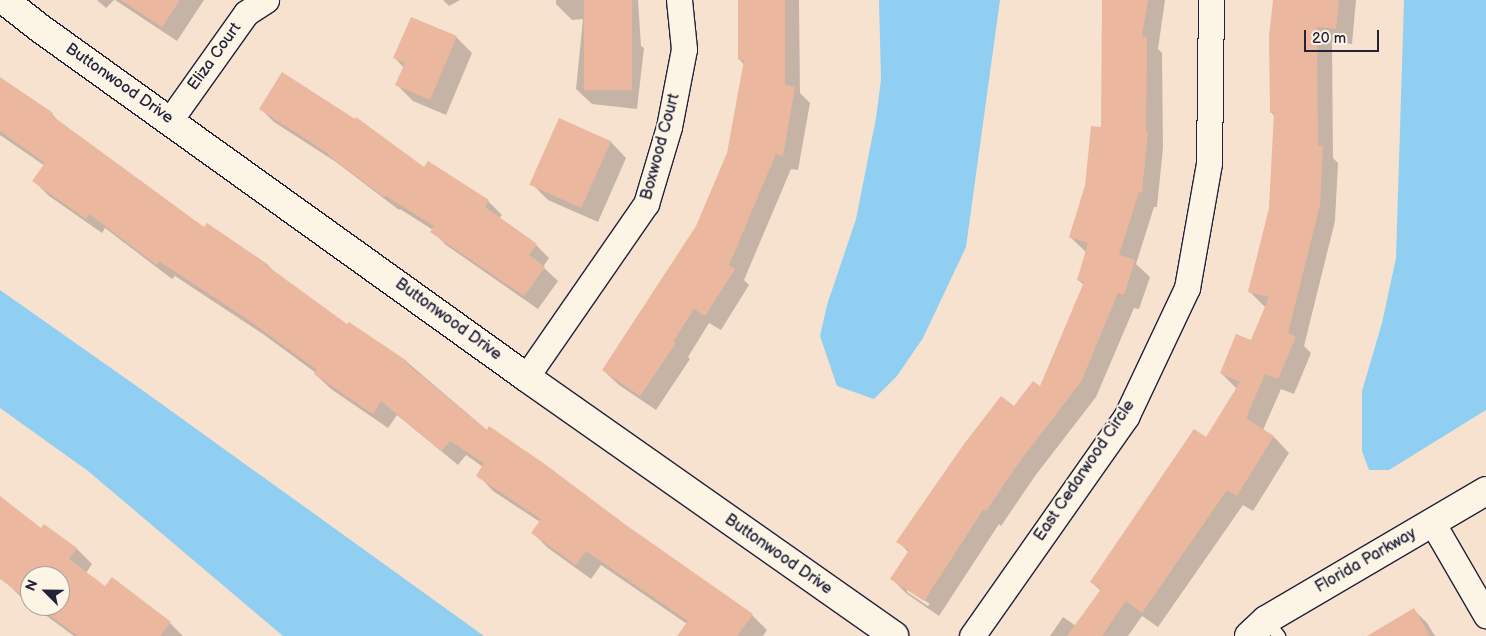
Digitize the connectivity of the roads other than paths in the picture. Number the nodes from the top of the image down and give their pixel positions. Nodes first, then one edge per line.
1 (4, 0) edge
2 (266, 0) edge
3 (679, 0) edge
4 (1211, 0) edge
5 (170, 120) junction
6 (526, 377) junction
7 (1486, 491) edge
8 (1432, 522) junction
9 (1486, 615) edge
10 (1265, 631) edge
11 (894, 636) edge
12 (972, 636) edge

1 - 5 street, Buttonwood Drive
2 - 5 street, Eliza Court
3 - 6 street, Boxwood Court
4 - 12 street, East Cedarwood Circle
5 - 6 street, Buttonwood Drive
6 - 11 street, Buttonwood Drive
7 - 8 street, Florida Parkway
8 - 9 street
8 - 10 street, Florida Parkway

